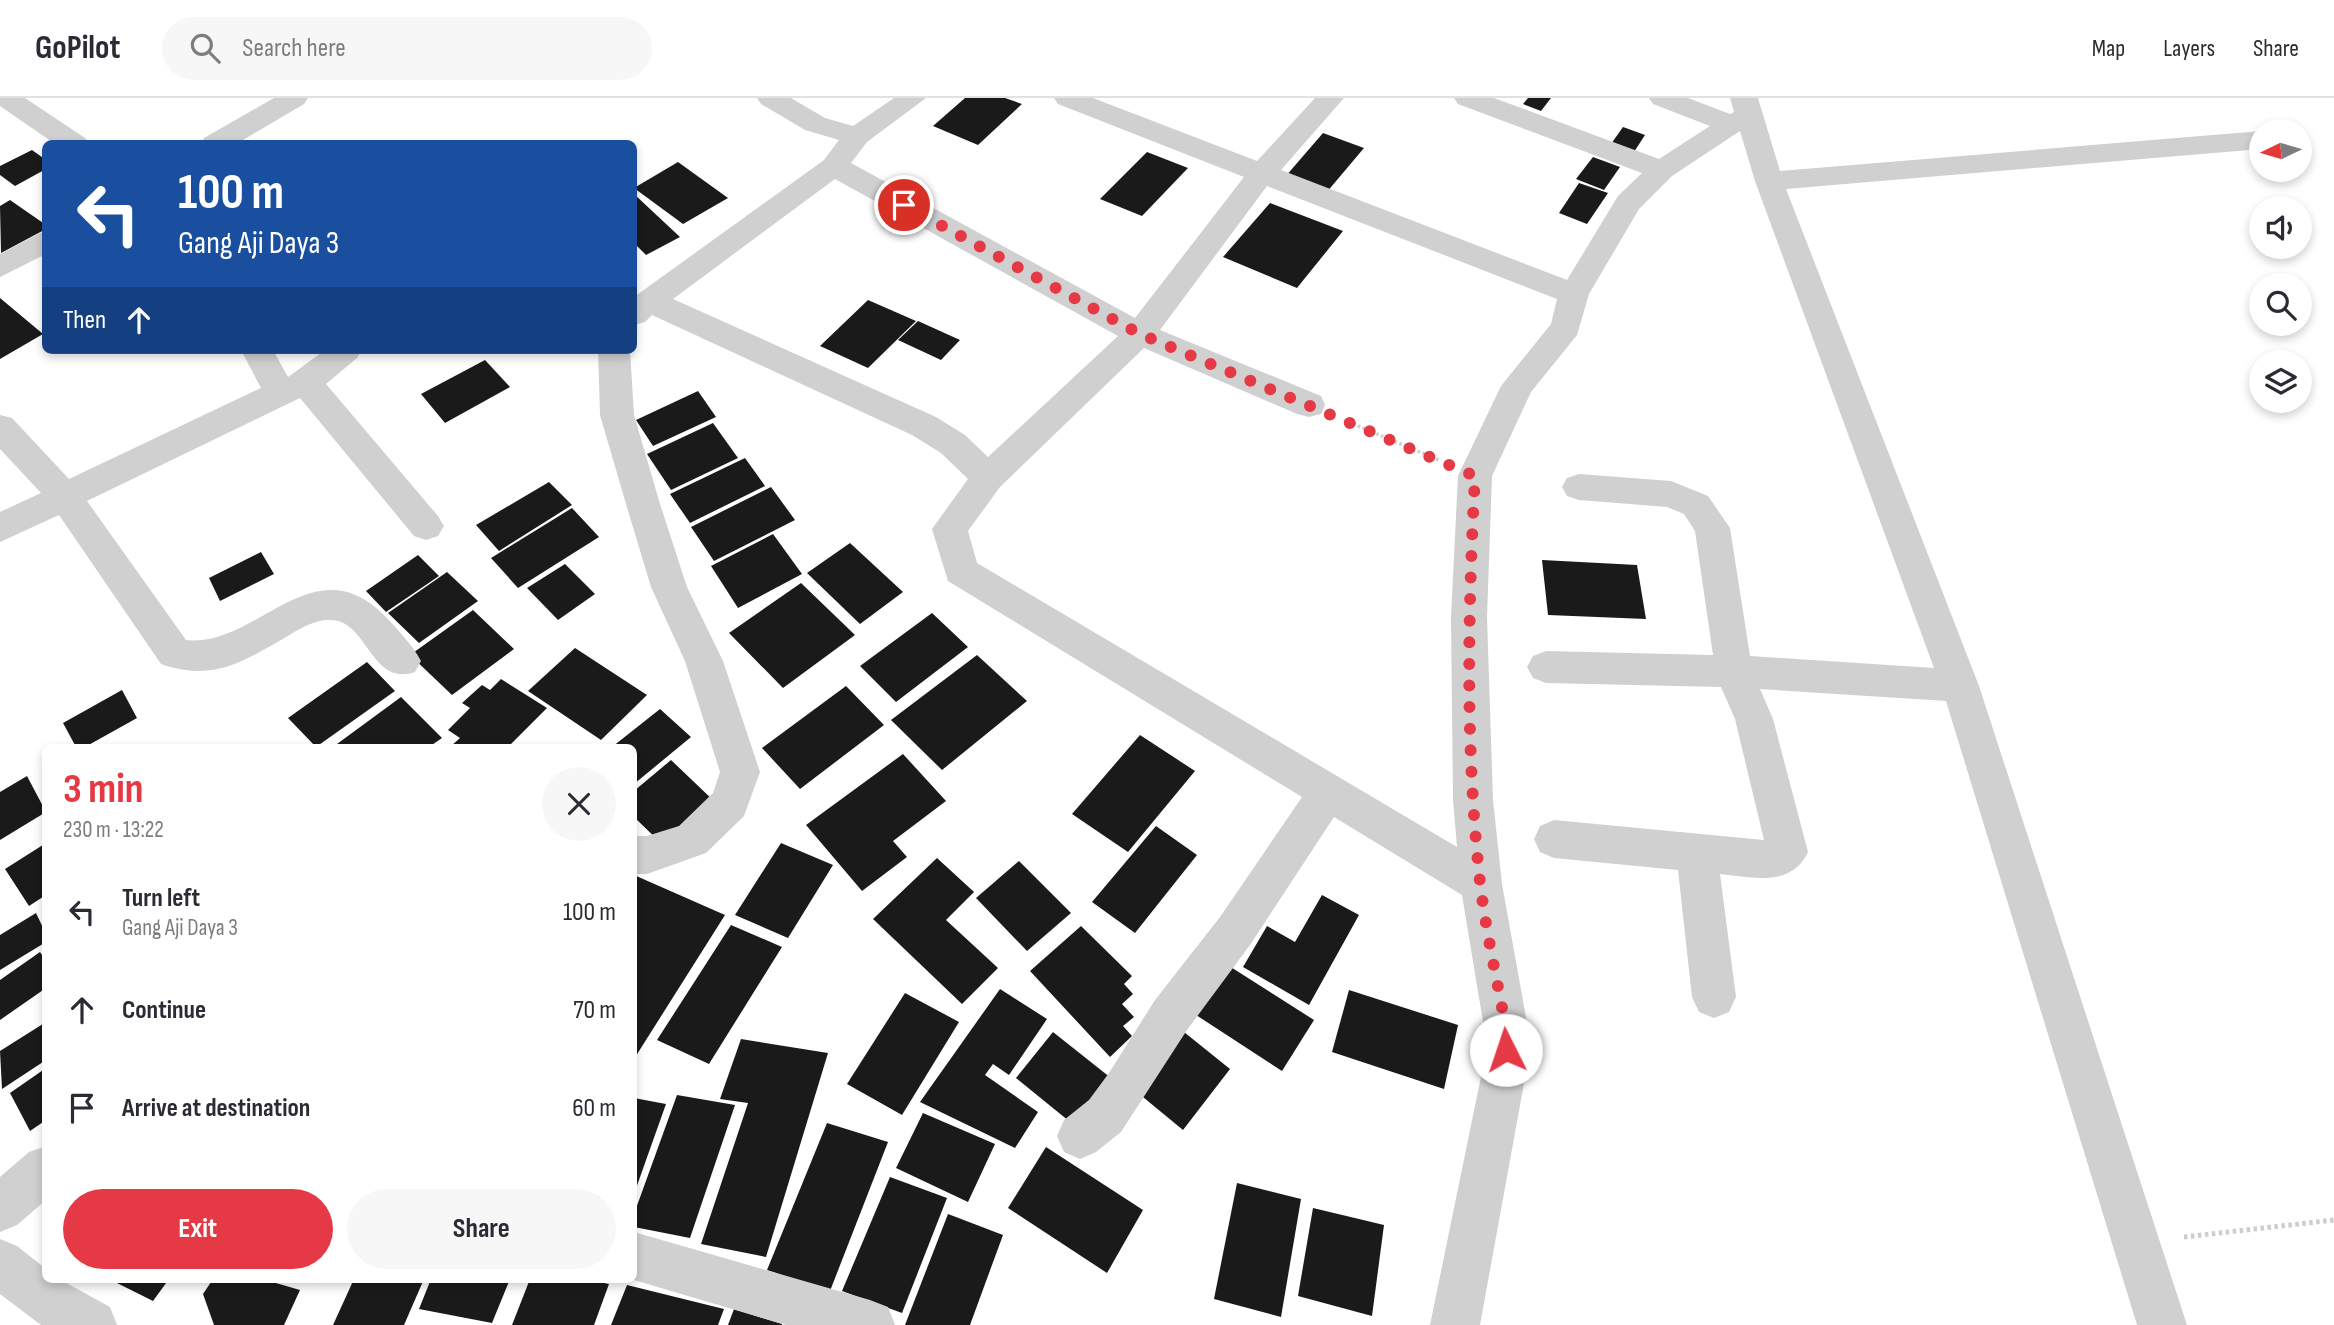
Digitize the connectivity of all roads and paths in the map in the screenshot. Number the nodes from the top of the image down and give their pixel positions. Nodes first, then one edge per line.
1 (6, 98) edge
2 (294, 98) edge
3 (771, 98) edge
4 (912, 98) edge
5 (1068, 98) edge
6 (1330, 98) edge
7 (1468, 98) edge
8 (1663, 98) edge
9 (1742, 112) edge
10 (857, 136) junction
11 (69, 140) edge
12 (221, 140) edge
13 (2249, 141) edge
14 (834, 166) junction
15 (1662, 170) junction
16 (1262, 173) junction
17 (1769, 181) junction
18 (42, 242) edge
19 (0, 267) edge
20 (1574, 294) junction
21 (641, 308) edge
22 (1140, 334) junction
23 (261, 354) edge
24 (340, 354) edge
25 (614, 354) edge
26 (293, 388) junction
27 (1308, 405) joint
28 (0, 427) edge
29 (1475, 476) junction
30 (988, 478) junction
31 (1579, 486) dead end
32 (64, 496) junction
33 (426, 526) dead end
34 (0, 528) edge
35 (402, 661) dead end
36 (1546, 667) dead end
37 (1734, 671) junction
38 (1960, 686) junction
39 (1328, 792) junction
40 (1554, 839) dead end
41 (1696, 853) junction
42 (637, 855) edge
43 (1480, 884) junction
44 (1714, 997) dead end
45 (1080, 1136) dead end
46 (42, 1172) edge
47 (0, 1208) edge
48 (2334, 1220) edge
49 (2138, 1242) junction
50 (637, 1257) edge
51 (0, 1263) edge
52 (92, 1325) edge
53 (870, 1325) edge
54 (1455, 1325) edge
55 (2162, 1325) edge

1 - 11 street
2 - 12 street
3 - 10 street
4 - 10 street
5 - 16 street
6 - 16 street
7 - 15 street
8 - 9 street
9 - 15 street
9 - 17 street
10 - 14 street
13 - 17 street
14 - 21 street
14 - 22 street
15 - 20 street
16 - 20 street
16 - 22 street
17 - 38 street
18 - 19 street
20 - 29 street
21 - 30 street
22 - 27 street
22 - 30 street
23 - 26 street
24 - 26 street
25 - 42 street
26 - 32 street
26 - 33 street
27 - 29 path
28 - 32 street
29 - 43 street
30 - 39 street
31 - 37 street
32 - 34 street
32 - 35 street
36 - 37 street
37 - 38 street
37 - 41 street
38 - 49 street
39 - 43 street
39 - 45 street
40 - 41 street
41 - 44 street
43 - 54 street
46 - 47 street
48 - 49 path
49 - 55 street
50 - 53 street
51 - 52 street

